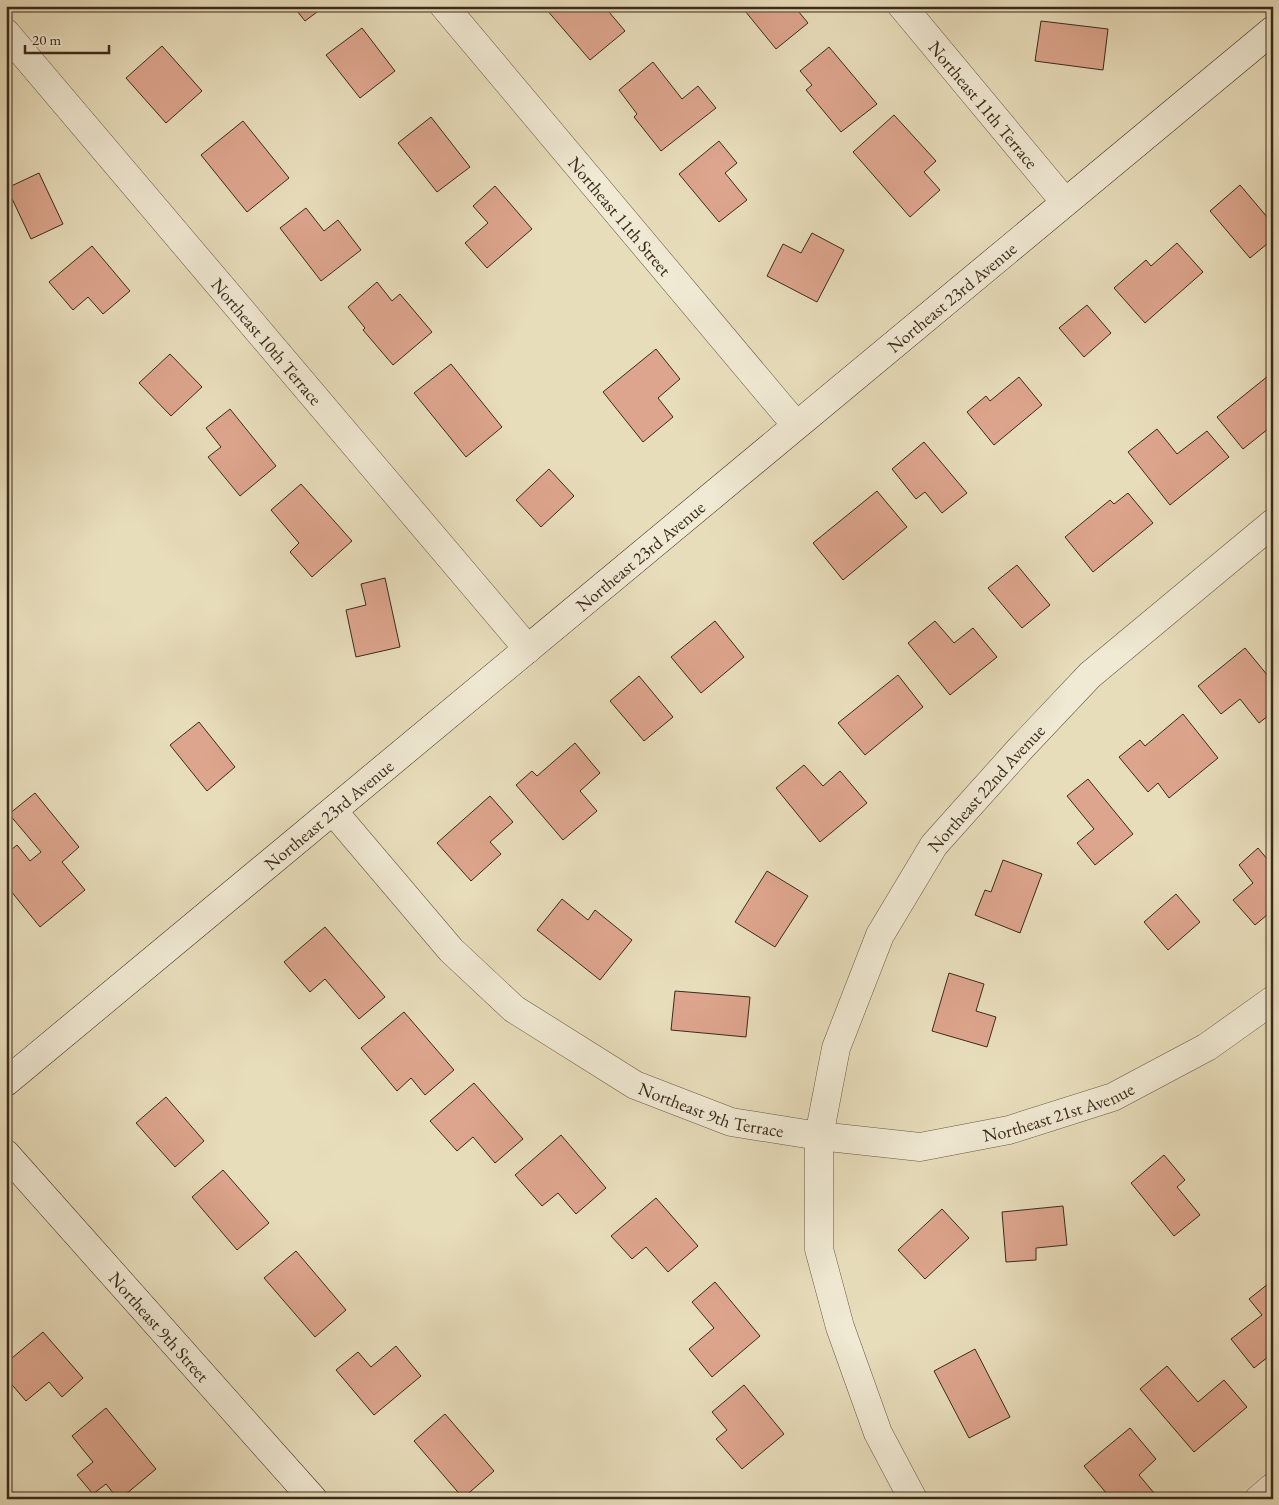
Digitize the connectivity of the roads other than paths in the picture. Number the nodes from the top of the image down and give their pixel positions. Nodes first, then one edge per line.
1 (444, 6) edge
2 (902, 6) edge
3 (1273, 30) edge
4 (6, 33) edge
5 (1066, 202) junction
6 (796, 425) junction
7 (1273, 523) edge
8 (528, 649) junction
9 (333, 811) junction
10 (1273, 1000) edge
11 (6, 1082) edge
12 (818, 1136) junction
13 (6, 1154) edge
14 (1273, 1487) edge
15 (313, 1499) edge
16 (913, 1499) edge
17 (1259, 1499) edge

1 - 6 street, Northeast 11th Street
2 - 5 street, Northeast 11th Terrace
3 - 5 street, Northeast 23rd Avenue
4 - 8 street, Northeast 10th Terrace
5 - 6 street, Northeast 23rd Avenue
6 - 8 street, Northeast 23rd Avenue
7 - 12 street, Northeast 22nd Avenue
8 - 9 street, Northeast 23rd Avenue
9 - 11 street, Northeast 23rd Avenue
9 - 12 street, Northeast 9th Terrace
10 - 12 street, Northeast 21st Avenue
12 - 16 street
13 - 15 street, Northeast 9th Street
14 - 17 street

